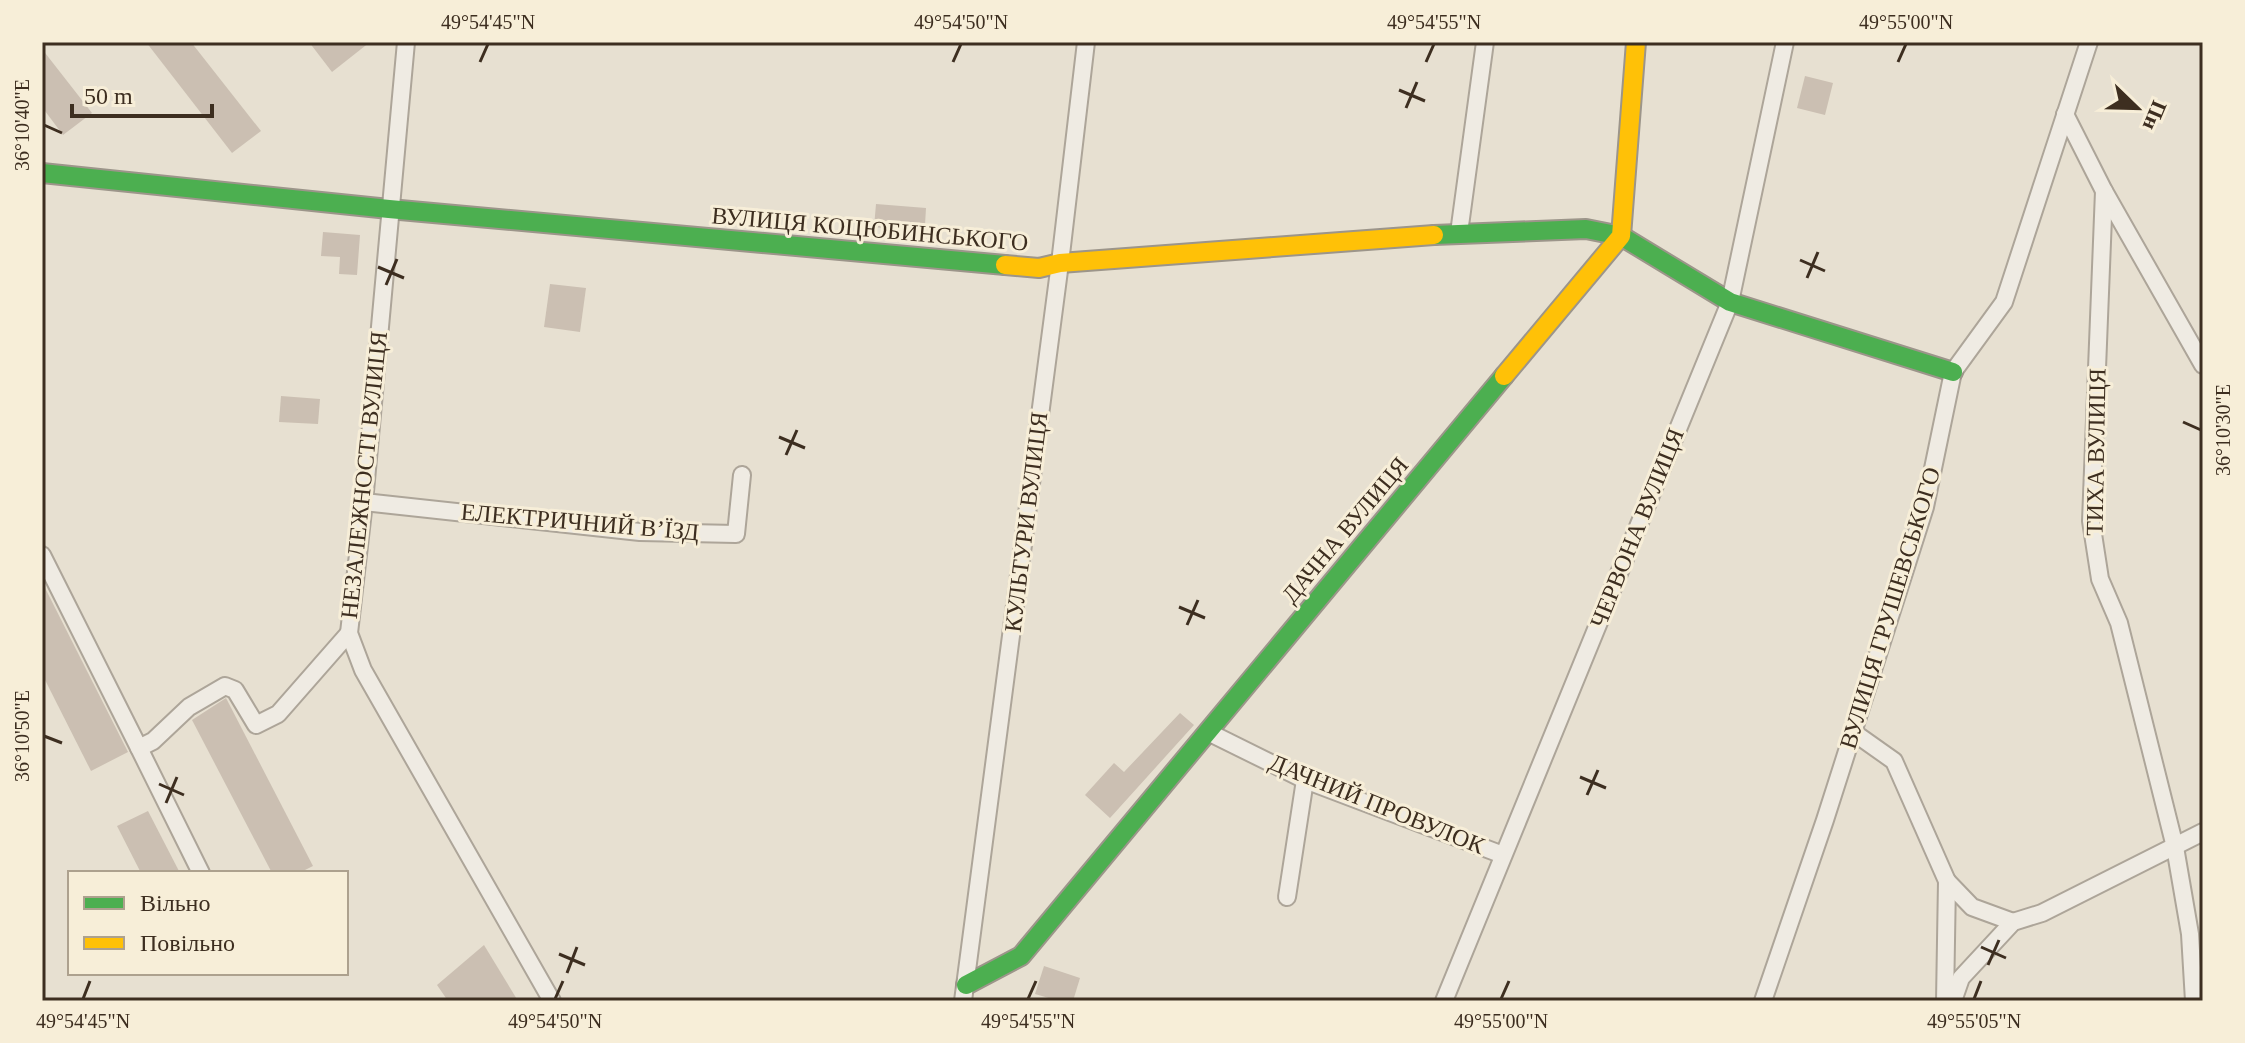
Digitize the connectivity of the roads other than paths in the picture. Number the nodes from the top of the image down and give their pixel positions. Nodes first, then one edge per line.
1 (406, 42) edge
2 (1086, 42) edge
3 (1485, 42) edge
4 (1636, 42) edge
5 (1785, 42) edge
6 (2089, 42) edge
7 (2065, 114) junction
8 (42, 173) edge
9 (2104, 191) junction
10 (389, 209) junction
11 (1459, 233) junction
12 (1621, 236) junction
13 (1060, 263) junction
14 (1730, 302) junction
15 (2203, 365) edge
16 (1953, 372) junction
17 (742, 475) dead end
18 (364, 502) junction
19 (42, 555) edge
20 (349, 633) junction
21 (1208, 732) junction
22 (1853, 732) junction
23 (139, 748) junction
24 (1305, 780) junction
25 (2203, 832) edge
26 (2175, 847) junction
27 (1503, 855) junction
28 (200, 871) edge
29 (1947, 881) junction
30 (1287, 897) dead end
31 (2013, 922) junction
32 (964, 993) edge
33 (552, 1001) edge
34 (1444, 1001) edge
35 (1763, 1001) edge
36 (1945, 1001) edge
37 (1953, 1001) edge
38 (2194, 1001) edge

1 - 10 street, НЕЗАЛЕЖНОСТІ ВУЛИЦЯ
2 - 13 street, КУЛЬТУРИ ВУЛИЦЯ
3 - 11 street
4 - 12 street
5 - 14 street, ЧЕРВОНА ВУЛИЦЯ
6 - 7 street, ВУЛИЦЯ ГРУШЕВСЬКОГО
7 - 9 street
7 - 16 street, ВУЛИЦЯ ГРУШЕВСЬКОГО
8 - 10 street, ВУЛИЦЯ КОЦЮБИНСЬКОГО
9 - 15 street
9 - 26 street, ТИХА ВУЛИЦЯ
10 - 13 street, ВУЛИЦЯ КОЦЮБИНСЬКОГО
10 - 18 street, НЕЗАЛЕЖНОСТІ ВУЛИЦЯ
11 - 12 street, ВУЛИЦЯ КОЦЮБИНСЬКОГО
11 - 13 street, ВУЛИЦЯ КОЦЮБИНСЬКОГО
12 - 14 street, ВУЛИЦЯ КОЦЮБИНСЬКОГО
12 - 21 street, ДАЧНА ВУЛИЦЯ
13 - 32 street, КУЛЬТУРИ ВУЛИЦЯ
14 - 16 street, ВУЛИЦЯ КОЦЮБИНСЬКОГО
14 - 27 street, ЧЕРВОНА ВУЛИЦЯ
16 - 22 street, ВУЛИЦЯ ГРУШЕВСЬКОГО
17 - 18 street, ЕЛЕКТРИЧНИЙ В’ЇЗД
18 - 20 street, НЕЗАЛЕЖНОСТІ ВУЛИЦЯ
19 - 23 street
20 - 23 street
20 - 33 street, НЕЗАЛЕЖНОСТІ ВУЛИЦЯ
21 - 24 street, ДАЧНИЙ ПРОВУЛОК
21 - 32 street, ДАЧНА ВУЛИЦЯ
22 - 29 street
22 - 35 street, ВУЛИЦЯ ГРУШЕВСЬКОГО
23 - 28 street
24 - 27 street, ДАЧНИЙ ПРОВУЛОК
24 - 30 street
25 - 26 street
26 - 31 street
26 - 38 street, ТИХА ВУЛИЦЯ
27 - 34 street, ЧЕРВОНА ВУЛИЦЯ
29 - 31 street
29 - 36 street
31 - 37 street

